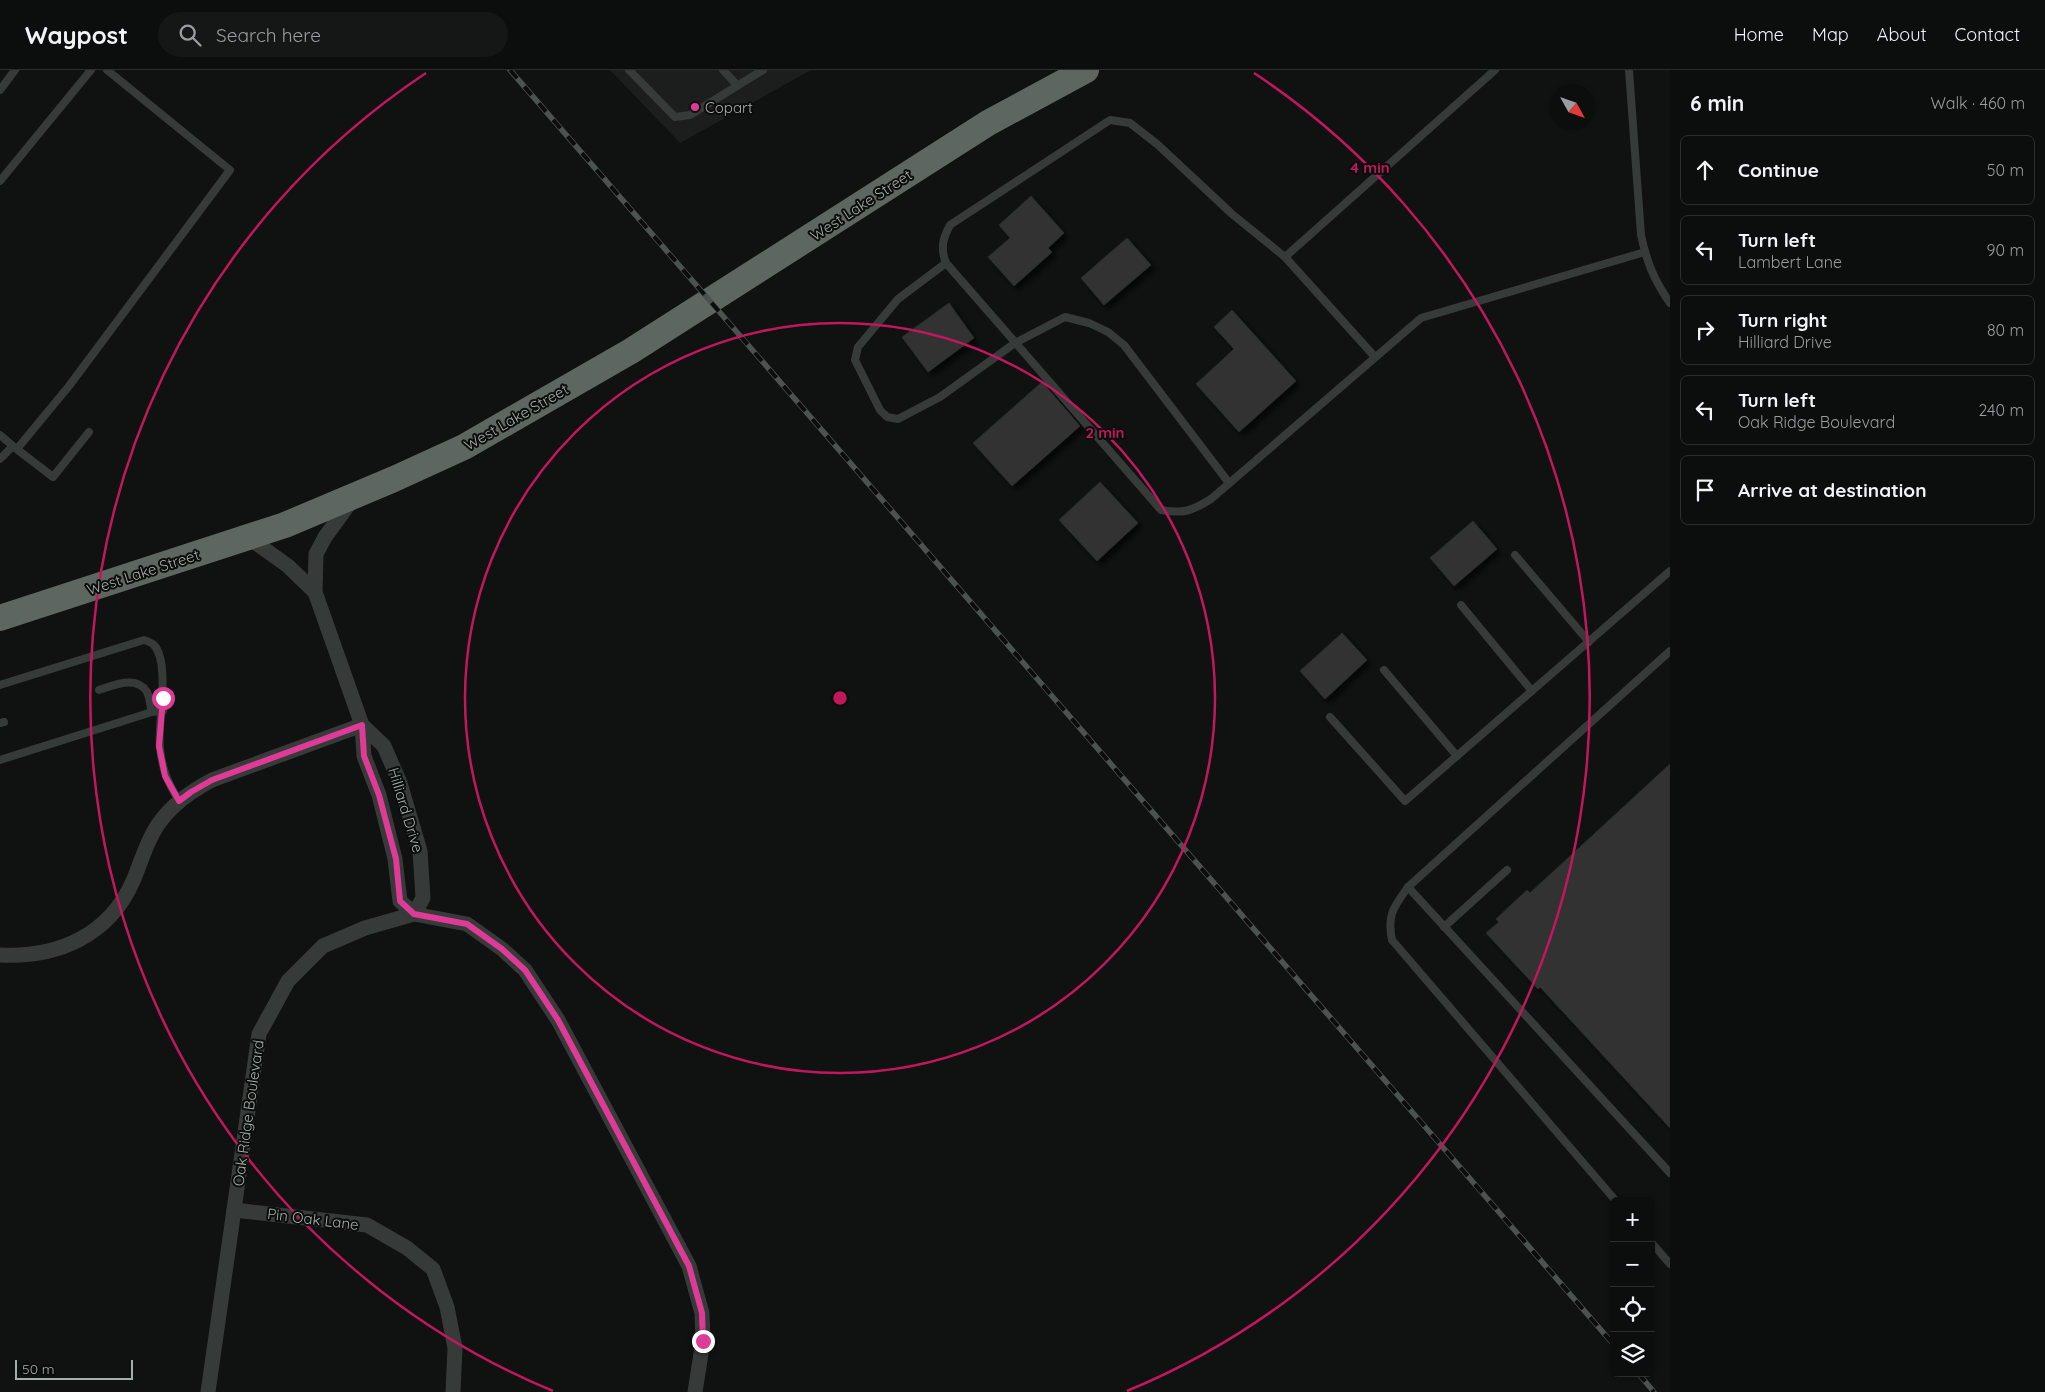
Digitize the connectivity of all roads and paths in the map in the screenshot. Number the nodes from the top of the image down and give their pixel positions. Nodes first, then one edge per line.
1 (15, 70) edge
2 (91, 70) edge
3 (107, 70) edge
4 (629, 70) edge
5 (723, 70) edge
6 (763, 70) edge
7 (1049, 70) edge
8 (1086, 70) edge
9 (1495, 70) edge
10 (1629, 70) edge
11 (737, 85) junction
12 (0, 90) edge
13 (988, 123) junction
14 (0, 181) edge
15 (1644, 252) junction
16 (1284, 257) junction
17 (946, 262) junction
18 (1670, 303) edge
19 (1016, 343) junction
20 (1375, 357) junction
21 (89, 432) dead end
22 (0, 435) edge
23 (15, 448) junction
24 (0, 459) edge
25 (1229, 483) junction
26 (354, 496) junction
27 (249, 538) junction
28 (1515, 555) dead end
29 (1670, 572) edge
30 (315, 592) junction
31 (1461, 605) dead end
32 (0, 618) edge
33 (1589, 642) junction
34 (1670, 651) edge
35 (1384, 670) dead end
36 (0, 685) edge
37 (99, 690) dead end
38 (1532, 691) junction
39 (162, 711) junction
40 (152, 712) junction
41 (1330, 717) dead end
42 (362, 725) junction
43 (1457, 756) junction
44 (0, 760) edge
45 (179, 801) junction
46 (1507, 870) dead end
47 (1408, 887) junction
48 (414, 914) junction
49 (1444, 927) junction
50 (0, 955) edge
51 (1670, 1173) edge
52 (1613, 1197) edge
53 (234, 1210) junction
54 (1655, 1247) edge
55 (1670, 1264) edge
56 (208, 1392) edge
57 (453, 1392) edge
58 (695, 1392) edge

1 - 12 lane
2 - 14 lane
3 - 23 lane
4 - 11 lane
5 - 11 lane
6 - 11 lane
7 - 13 highway, West Lake Street
8 - 13 highway, West Lake Street
9 - 16 lane
10 - 15 lane
13 - 26 highway, West Lake Street
15 - 18 lane
15 - 20 lane
16 - 17 lane
16 - 20 lane
17 - 19 lane
17 - 19 lane
19 - 25 lane
19 - 25 lane
20 - 25 lane
21 - 23 lane
22 - 23 lane
23 - 24 lane
26 - 27 highway, West Lake Street
26 - 30 street, Hilliard Drive
27 - 30 street, Hilliard Drive
27 - 32 highway, West Lake Street
28 - 33 lane
29 - 33 lane
30 - 42 street, Hilliard Drive
31 - 38 lane
33 - 38 lane
34 - 47 lane
35 - 43 lane
36 - 39 lane
37 - 40 lane
38 - 43 lane
39 - 40 lane
39 - 45 lane
40 - 44 lane
41 - 43 lane
42 - 45 street
42 - 48 street, Hilliard Drive
42 - 48 street, Hilliard Drive
45 - 50 street
46 - 49 lane
47 - 49 lane
47 - 52 lane
48 - 53 street, Oak Ridge Boulevard
48 - 58 street, Oak Ridge Boulevard
49 - 51 lane
53 - 56 street, Oak Ridge Boulevard
53 - 57 street, Pin Oak Lane
54 - 55 lane

